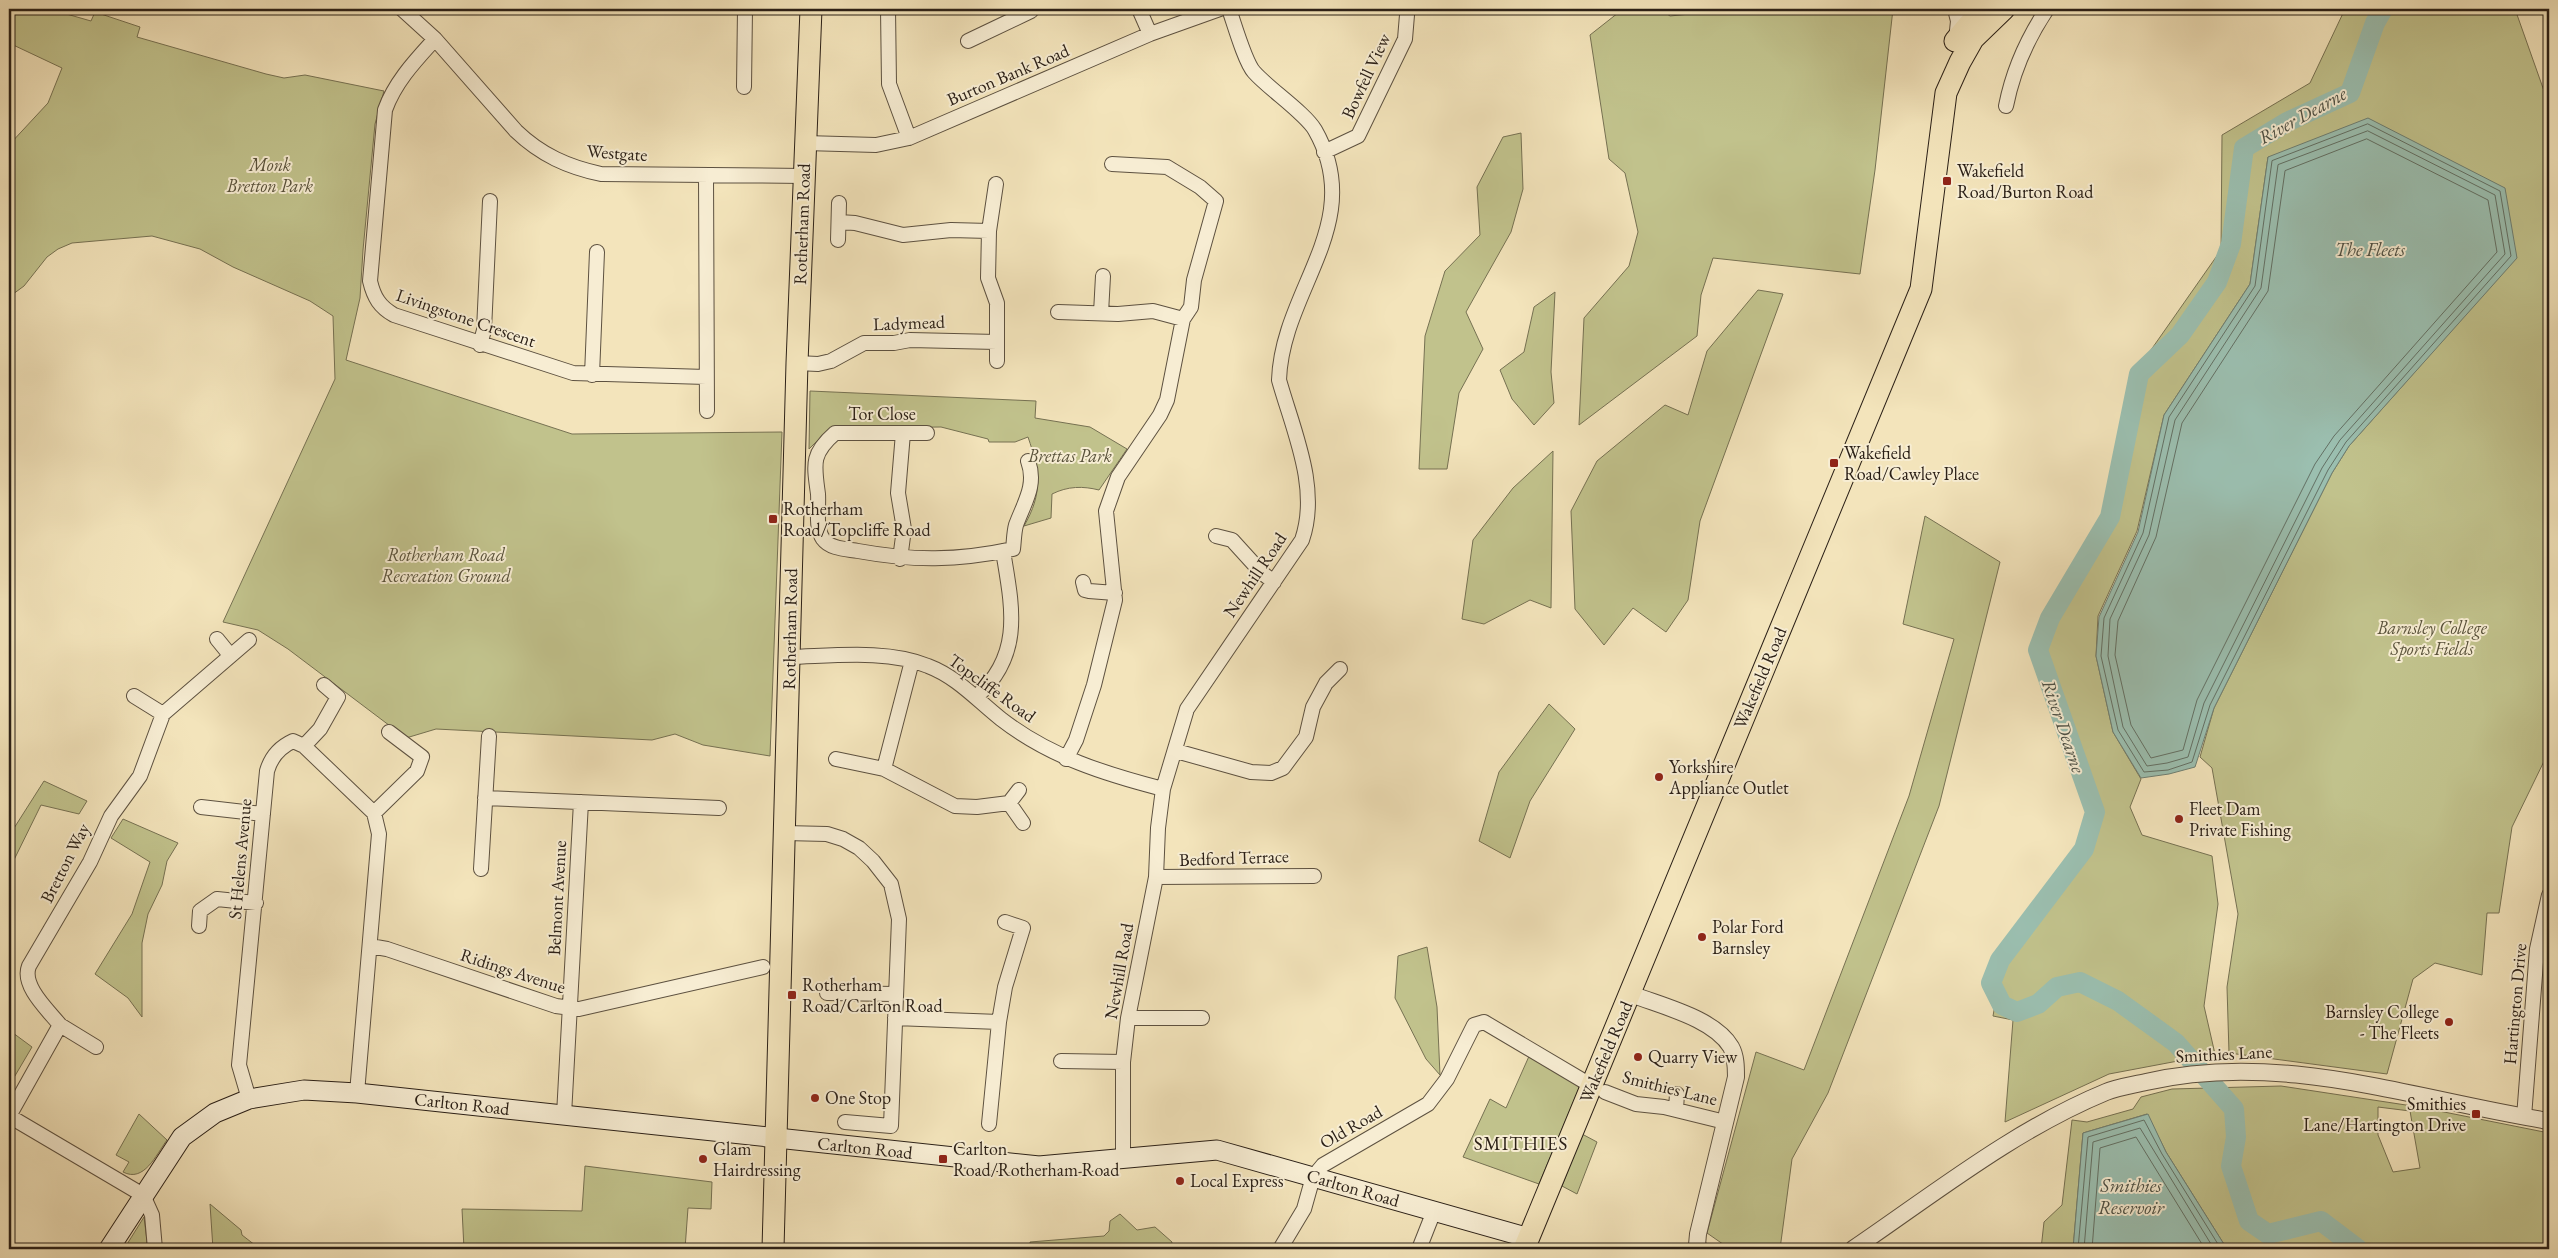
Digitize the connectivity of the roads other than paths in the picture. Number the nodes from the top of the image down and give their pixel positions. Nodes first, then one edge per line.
1 (745, 9) edge
2 (811, 9) edge
3 (888, 9) edge
4 (1030, 9) edge
5 (1139, 9) edge
6 (1220, 9) edge
7 (1229, 9) edge
8 (1955, 9) edge
9 (1982, 9) edge
10 (2004, 9) edge
11 (2047, 9) edge
12 (411, 12) edge
13 (1403, 21) dead end
14 (1150, 34) junction
15 (435, 39) junction
16 (1956, 40) junction
17 (968, 41) dead end
18 (744, 87) dead end
19 (1946, 93) junction
20 (2006, 106) dead end
21 (909, 138) junction
22 (806, 144) junction
23 (1324, 152) junction
24 (1112, 164) dead end
25 (706, 175) junction
26 (804, 176) junction
27 (996, 184) dead end
28 (490, 201) dead end
29 (839, 203) dead end
30 (490, 217) junction
31 (504, 217) dead end
32 (839, 222) junction
33 (989, 231) junction
34 (838, 240) dead end
35 (597, 252) dead end
36 (1103, 276) dead end
37 (1058, 312) dead end
38 (1100, 313) junction
39 (1183, 320) junction
40 (998, 342) junction
41 (480, 345) junction
42 (996, 360) dead end
43 (797, 363) junction
44 (592, 375) junction
45 (706, 377) junction
46 (707, 411) dead end
47 (903, 433) junction
48 (927, 433) dead end
49 (1028, 461) dead end
50 (1216, 536) dead end
51 (1003, 551) junction
52 (900, 559) junction
53 (1083, 582) dead end
54 (1274, 582) junction
55 (1115, 593) junction
56 (217, 638) dead end
57 (249, 640) dead end
58 (230, 655) junction
59 (789, 657) junction
60 (912, 661) junction
61 (1340, 670) dead end
62 (324, 685) dead end
63 (134, 696) dead end
64 (976, 697) junction
65 (163, 714) junction
66 (389, 732) dead end
67 (489, 736) dead end
68 (304, 746) junction
69 (1176, 751) junction
70 (836, 759) dead end
71 (1066, 759) junction
72 (884, 769) junction
73 (1164, 789) junction
74 (1019, 790) dead end
75 (485, 798) junction
76 (580, 802) junction
77 (1009, 803) junction
78 (201, 806) dead end
79 (719, 808) dead end
80 (374, 813) junction
81 (263, 814) junction
82 (1023, 824) dead end
83 (785, 833) junction
84 (481, 869) dead end
85 (1314, 876) dead end
86 (1156, 877) junction
87 (2549, 895) edge
88 (256, 903) junction
89 (1005, 922) dead end
90 (199, 926) dead end
91 (370, 946) junction
92 (764, 967) dead end
93 (827, 993) dead end
94 (895, 994) junction
95 (1631, 994) junction
96 (570, 1009) junction
97 (895, 1018) junction
98 (1128, 1018) junction
99 (1202, 1018) dead end
100 (999, 1022) junction
101 (60, 1025) junction
102 (96, 1047) dead end
103 (1061, 1060) dead end
104 (1123, 1062) junction
105 (1599, 1089) junction
106 (358, 1093) junction
107 (1677, 1094) dead end
108 (249, 1100) junction
109 (1676, 1109) junction
110 (564, 1115) junction
111 (9, 1116) edge
112 (2524, 1117) junction
113 (2549, 1121) edge
114 (845, 1122) dead end
115 (1725, 1122) junction
116 (989, 1124) dead end
117 (777, 1139) junction
118 (1123, 1158) junction
119 (1313, 1177) junction
120 (143, 1195) junction
121 (1434, 1211) junction
122 (1527, 1243) edge
123 (110, 1249) edge
124 (155, 1249) edge
125 (773, 1249) edge
126 (1280, 1249) edge
127 (1419, 1249) edge
128 (1700, 1249) edge
129 (1852, 1249) edge

1 - 18 street
2 - 22 main road, Rotherham Road
3 - 21 street
4 - 17 street
5 - 14 street
6 - 14 street, Burton Bank Road
7 - 23 street, Newhill Road
8 - 16 street
9 - 16 main road
10 - 19 main road
11 - 20 street
12 - 15 street, Westgate
13 - 23 street, Bowfell View
14 - 21 street, Burton Bank Road
15 - 25 street, Westgate
15 - 41 street, Livingstone Crescent
16 - 19 main road
19 - 95 main road, Wakefield Road
21 - 22 street, Burton Bank Road
22 - 26 main road, Rotherham Road
23 - 54 street, Newhill Road
24 - 39 street
25 - 26 street, Westgate
25 - 45 street
26 - 43 main road, Rotherham Road
27 - 33 street
28 - 30 street
29 - 32 street
30 - 31 street
30 - 41 street
32 - 33 street
32 - 34 street
33 - 40 street
35 - 44 street
36 - 38 street
37 - 38 street
38 - 39 street
39 - 55 street
40 - 42 street
40 - 43 street, Ladymead
41 - 44 street, Livingstone Crescent
43 - 59 main road, Rotherham Road
44 - 45 street, Livingstone Crescent
45 - 46 street
47 - 48 street, Tor Close
47 - 52 street
47 - 52 street, Tor Close
49 - 51 street
50 - 54 street
51 - 52 street, Tor Close
51 - 64 street
53 - 55 street
54 - 69 street, Newhill Road
55 - 71 street
56 - 58 street
57 - 58 street, Bretton Way
58 - 65 street, Bretton Way
59 - 60 street, Topcliffe Road
59 - 83 main road, Rotherham Road
60 - 64 street, Topcliffe Road
60 - 72 street
61 - 69 street
62 - 68 street
63 - 65 street
64 - 71 street, Topcliffe Road
65 - 101 street, Bretton Way
66 - 80 street
67 - 75 street
68 - 80 street
68 - 81 street, St Helens Avenue
69 - 73 street, Newhill Road
70 - 72 street
71 - 73 street, Topcliffe Road
72 - 77 street
73 - 86 street, Newhill Road
74 - 77 street
75 - 76 street
75 - 84 street
76 - 79 street
76 - 96 street, Belmont Avenue
77 - 82 street
78 - 81 street
80 - 91 street
81 - 88 street, St Helens Avenue
83 - 94 street
83 - 117 main road, Rotherham Road
85 - 86 street, Bedford Terrace
86 - 98 street, Newhill Road
87 - 112 street, Hartington Drive
88 - 90 street
88 - 108 street, St Helens Avenue
89 - 100 street
91 - 96 street, Ridings Avenue
91 - 106 street
92 - 96 street, Ridings Avenue
93 - 94 street
94 - 97 street
95 - 105 main road, Wakefield Road
95 - 115 street, Smithies Lane
96 - 110 street, Belmont Avenue
97 - 100 street
97 - 114 street
98 - 99 street
98 - 104 street, Newhill Road
100 - 116 street
101 - 102 street, Bretton Way
101 - 111 street
103 - 104 street
104 - 118 street, Newhill Road
105 - 109 street, Smithies Lane
105 - 119 street, Old Road
105 - 122 main road, Wakefield Road
106 - 108 main road, Carlton Road
106 - 110 main road, Carlton Road
107 - 109 street
108 - 120 main road, Carlton Road
109 - 115 street, Smithies Lane
110 - 117 main road, Carlton Road
111 - 120 street
112 - 113 street, Smithies Lane
112 - 129 street, Smithies Lane
115 - 128 street, Smithies Lane
117 - 118 main road, Carlton Road
117 - 125 main road, Rotherham Road
118 - 119 main road, Carlton Road
119 - 121 main road, Carlton Road
119 - 126 street, Old Road
120 - 123 main road, Carlton Road
120 - 124 street
121 - 122 main road, Carlton Road
121 - 127 street

